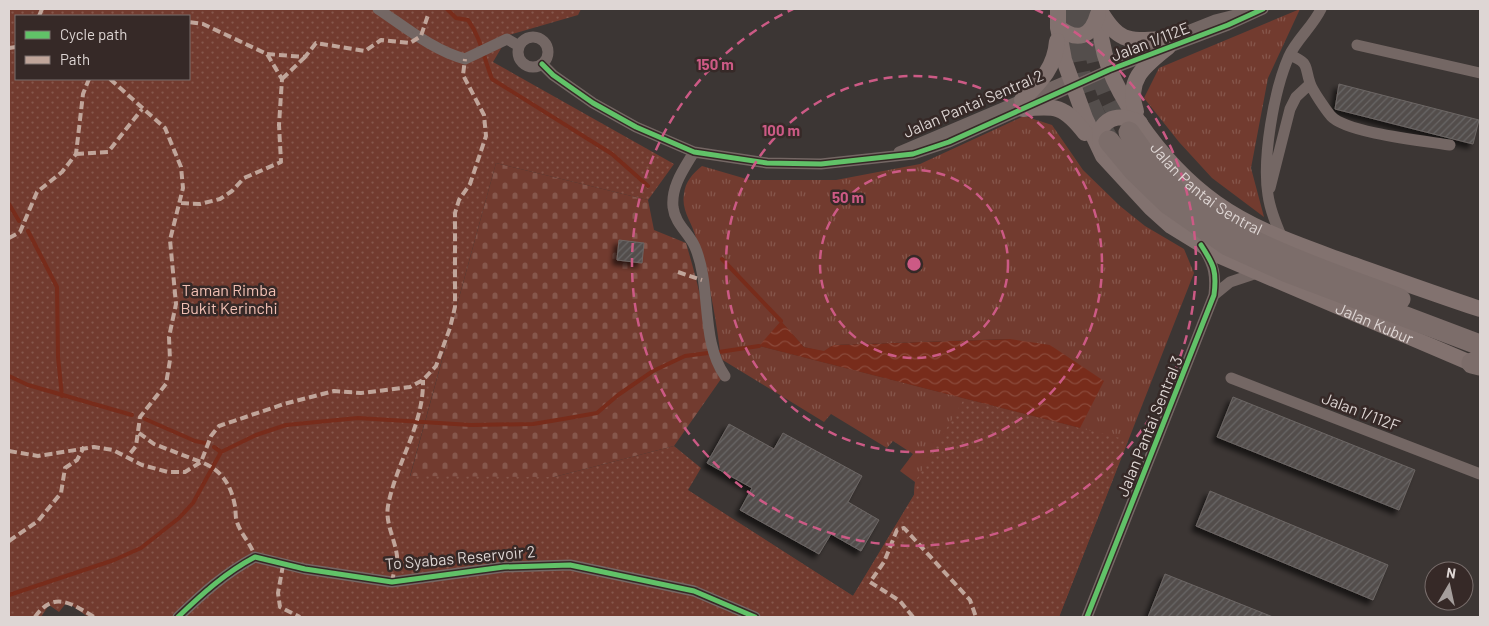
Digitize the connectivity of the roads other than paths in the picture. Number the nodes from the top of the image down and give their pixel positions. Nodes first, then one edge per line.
1 (378, 9) edge
2 (1058, 9) edge
3 (1099, 9) edge
4 (1262, 9) edge
5 (1321, 9) edge
6 (1058, 27) junction
7 (1166, 43) junction
8 (1357, 45) dead end
9 (519, 46) junction
10 (1290, 55) junction
11 (542, 64) junction
12 (1108, 66) junction
13 (1480, 73) edge
14 (1072, 83) junction
15 (1310, 84) junction
16 (1023, 104) junction
17 (1134, 127) junction
18 (1450, 145) dead end
19 (1106, 148) junction
20 (694, 152) junction
21 (1268, 194) junction
22 (1289, 241) junction
23 (1201, 245) junction
24 (1262, 276) junction
25 (1214, 295) junction
26 (1480, 310) edge
27 (1417, 312) junction
28 (1480, 329) edge
29 (1478, 360) edge
30 (725, 376) dead end
31 (1231, 378) dead end
32 (1480, 474) edge
33 (732, 612) edge
34 (178, 617) edge
35 (755, 617) edge
36 (1088, 617) edge

1 - 9 street
2 - 6 main road
3 - 6 main road
3 - 7 main road
3 - 12 main road, Jalan Pantai Sentral
4 - 7 street, Jalan 1/112E
5 - 10 street
6 - 14 main road
6 - 16 main road
7 - 12 street, Jalan 1/112E
7 - 17 main road
8 - 13 street
9 - 11 street, Jalan Pantai Sentral 2
9 - 11 street
10 - 15 street
10 - 21 street
11 - 20 street, Jalan Pantai Sentral 2
12 - 14 street, Jalan 1/112E
12 - 17 main road, Jalan Pantai Sentral
14 - 16 street, Jalan Pantai Sentral 2
14 - 19 main road
15 - 18 street
15 - 21 street
16 - 19 main road
16 - 20 street, Jalan Pantai Sentral 2
17 - 19 main road
17 - 22 main road, Jalan Pantai Sentral
17 - 27 highway
19 - 23 main road
19 - 27 highway
20 - 30 street
21 - 22 street
22 - 26 main road, Jalan Pantai Sentral
22 - 27 highway
23 - 24 main road
23 - 25 street, Jalan Pantai Sentral 3
24 - 25 street
24 - 27 highway
24 - 29 main road, Jalan Kubur
25 - 36 street, Jalan Pantai Sentral 3
27 - 28 highway
27 - 29 highway
31 - 32 street, Jalan 1/112F
33 - 34 street, To Syabas Reservoir 2
33 - 35 street, To Syabas Reservoir 2

